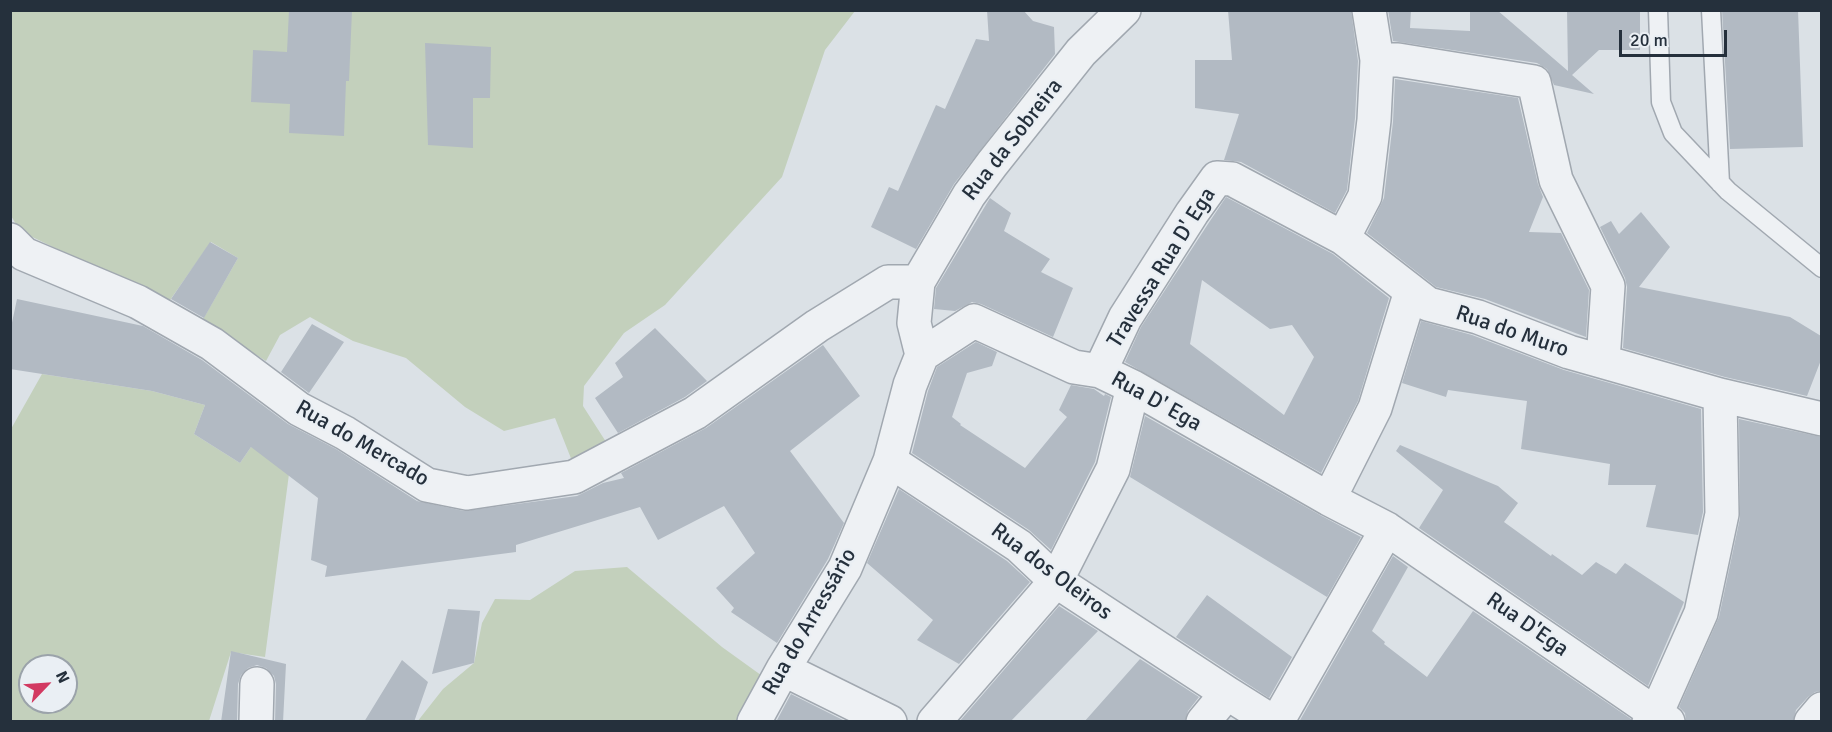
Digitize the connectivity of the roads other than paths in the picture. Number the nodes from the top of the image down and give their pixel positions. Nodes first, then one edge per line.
1 (1124, 10) edge
2 (1369, 10) edge
3 (1658, 10) edge
4 (1711, 10) edge
5 (1377, 60) junction
6 (1232, 179) joint
7 (1720, 183) junction
8 (1342, 238) junction
9 (10, 240) edge
10 (1821, 267) edge
11 (918, 282) junction
12 (1411, 291) junction
13 (922, 355) junction
14 (1603, 361) junction
15 (1100, 371) junction
16 (1133, 387) junction
17 (1720, 395) junction
18 (1821, 419) edge
19 (890, 461) junction
20 (1329, 499) junction
21 (1387, 529) junction
22 (1056, 581) junction
23 (783, 669) junction
24 (258, 684) dead end
25 (1227, 693) junction
26 (1821, 710) edge
27 (1658, 719) edge
28 (256, 722) edge
29 (754, 722) edge
30 (890, 722) edge
31 (934, 722) edge
32 (1203, 722) edge
33 (1275, 722) edge
34 (1811, 722) edge

1 - 11 street, Rua da Sobreira
2 - 5 street
3 - 7 lane
4 - 7 lane
5 - 8 street
5 - 14 street
6 - 8 street, Rua do Muro
6 - 15 street, Travessa Rua D' Ega
7 - 10 lane
8 - 12 street, Rua do Muro
9 - 11 street, Rua do Mercado
11 - 13 street
12 - 14 street, Rua do Muro
12 - 20 street
13 - 15 street, Rua D' Ega
13 - 19 street, Rua do Arressário
14 - 17 street, Rua do Muro
15 - 16 street, Rua D' Ega
16 - 20 street, Rua D' Ega
16 - 22 street
17 - 18 street, Rua do Muro
17 - 27 street
19 - 22 street, Rua dos Oleiros
19 - 23 street, Rua do Arressário
20 - 21 street, Rua D' Ega
21 - 27 street, Rua D'Ega
21 - 33 street
22 - 25 street, Rua dos Oleiros
22 - 31 street
23 - 29 street, Rua do Arressário
23 - 30 street
24 - 28 street
25 - 32 street
25 - 33 street, Rua dos Oleiros
26 - 34 street

